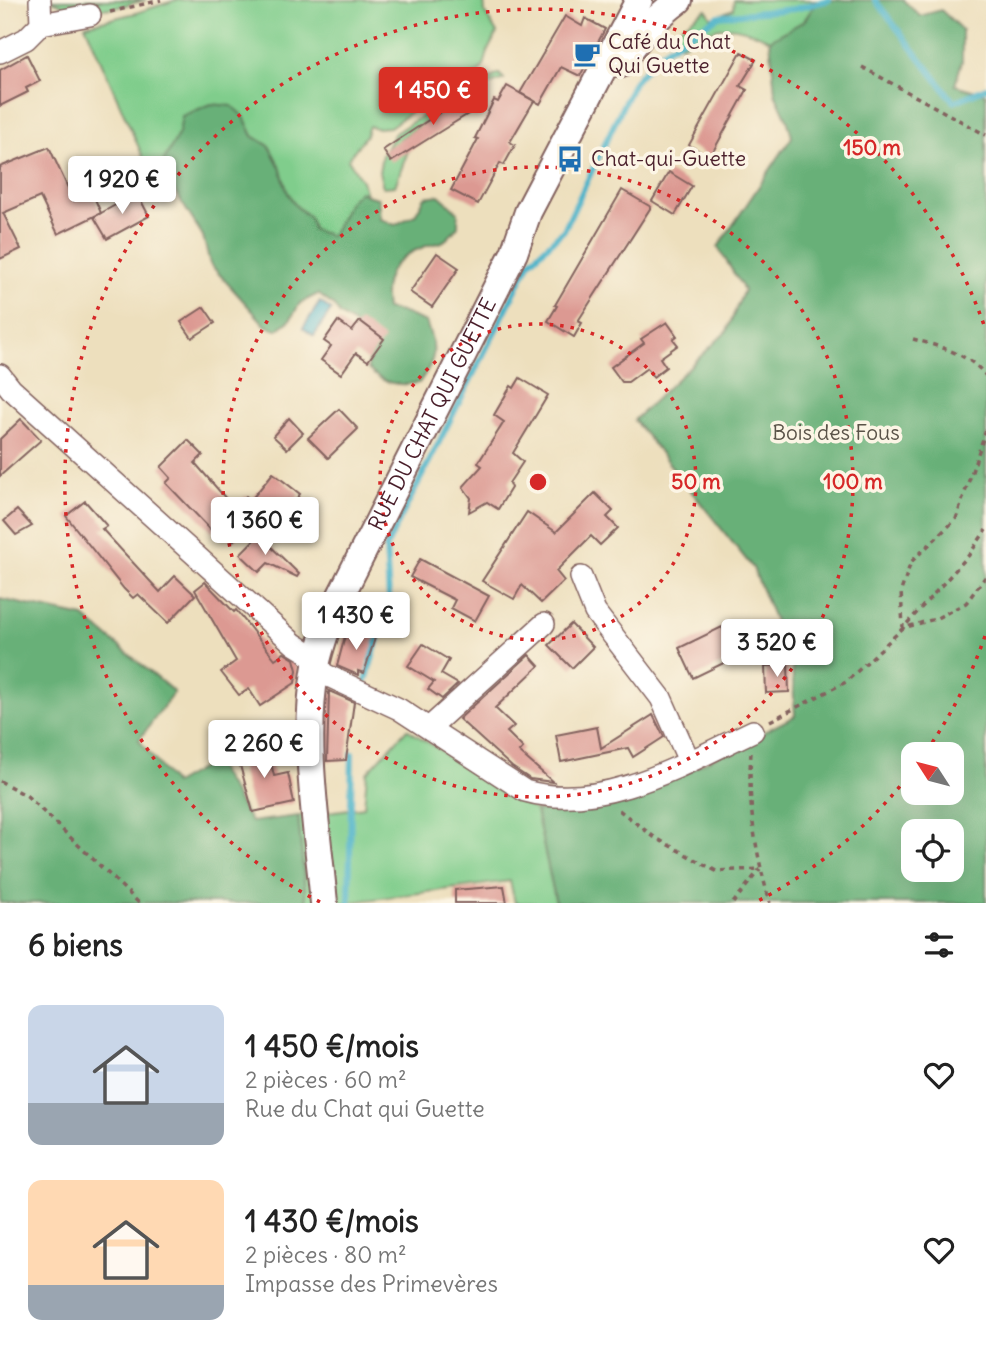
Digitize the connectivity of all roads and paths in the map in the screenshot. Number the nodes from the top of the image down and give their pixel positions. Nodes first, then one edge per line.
1 (40, 0) edge
2 (161, 0) edge
3 (639, 0) edge
4 (679, 0) edge
5 (90, 15) joint
6 (41, 24) junction
7 (0, 52) edge
8 (863, 67) dead end
9 (986, 135) edge
10 (519, 241) junction
11 (913, 339) dead end
12 (0, 375) edge
13 (986, 376) edge
14 (986, 430) edge
15 (986, 530) edge
16 (986, 576) edge
17 (580, 577) dead end
18 (544, 624) dead end
19 (903, 628) junction
20 (316, 665) junction
21 (429, 728) junction
22 (752, 730) junction
23 (689, 761) junction
24 (0, 781) edge
25 (599, 795) junction
26 (760, 869) junction
27 (139, 903) edge
28 (324, 903) edge
29 (733, 903) edge
30 (770, 903) edge

1 - 6 street
2 - 5 path
3 - 10 main road, RUE DU CHAT QUI GUETTE
4 - 10 main road, RUE DU CHAT QUI GUETTE
5 - 6 street
6 - 7 street
8 - 9 path
10 - 20 main road, RUE DU CHAT QUI GUETTE
11 - 13 path
12 - 20 street
14 - 19 path
15 - 19 path
16 - 19 path
17 - 23 street
18 - 21 street
19 - 22 path
20 - 21 street
20 - 28 main road, RUE DU CHAT QUI GUETTE
21 - 25 street
22 - 23 street
22 - 26 path
23 - 25 street
24 - 27 path
25 - 26 path
26 - 29 path
26 - 30 path

